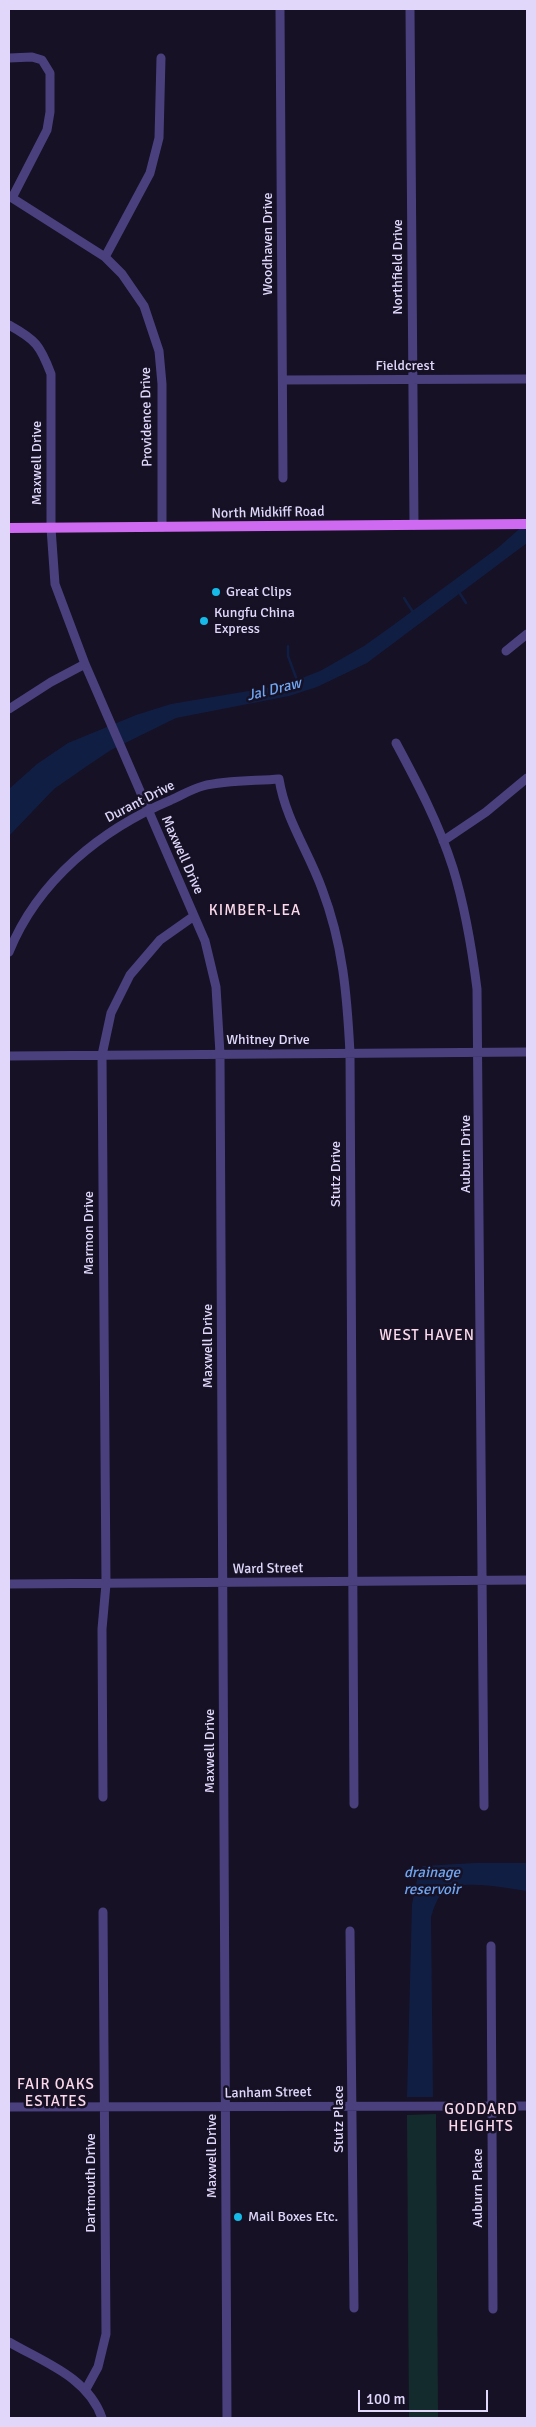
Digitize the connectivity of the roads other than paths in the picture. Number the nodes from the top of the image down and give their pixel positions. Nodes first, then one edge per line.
1 (280, 9) edge
2 (410, 9) edge
3 (9, 58) edge
4 (161, 58) dead end
5 (10, 197) edge
6 (105, 257) junction
7 (9, 325) edge
8 (527, 379) edge
9 (283, 380) junction
10 (412, 380) junction
11 (283, 478) dead end
12 (527, 524) edge
13 (414, 525) junction
14 (162, 527) junction
15 (9, 528) edge
16 (51, 528) junction
17 (527, 634) edge
18 (506, 651) dead end
19 (85, 664) junction
20 (9, 709) edge
21 (396, 743) dead end
22 (527, 778) edge
23 (279, 779) joint
24 (147, 810) junction
25 (443, 841) junction
26 (194, 916) junction
27 (9, 952) edge
28 (479, 1052) junction
29 (527, 1052) edge
30 (350, 1053) junction
31 (220, 1054) junction
32 (102, 1055) junction
33 (9, 1056) edge
34 (527, 1580) edge
35 (482, 1581) junction
36 (352, 1582) junction
37 (223, 1583) junction
38 (9, 1584) edge
39 (106, 1584) junction
40 (103, 1797) dead end
41 (354, 1804) dead end
42 (484, 1806) dead end
43 (103, 1912) dead end
44 (350, 1931) dead end
45 (491, 1946) dead end
46 (352, 2106) junction
47 (492, 2106) junction
48 (527, 2106) edge
49 (9, 2107) edge
50 (226, 2107) junction
51 (105, 2108) junction
52 (354, 2308) dead end
53 (493, 2309) dead end
54 (9, 2342) edge
55 (86, 2389) junction
56 (102, 2418) edge
57 (228, 2418) edge

1 - 9 street, Woodhaven Drive
2 - 10 street, Northfield Drive
3 - 5 street
4 - 6 street
5 - 6 street, Providence Drive
6 - 14 street, Providence Drive
7 - 16 street, Maxwell Drive
8 - 10 street, Fieldcrest
9 - 10 street, Fieldcrest
9 - 11 street, Woodhaven Drive
10 - 13 street, Northfield Drive
12 - 13 main road, North Midkiff Road
13 - 14 main road, North Midkiff Road
14 - 16 main road, North Midkiff Road
15 - 16 main road, North Midkiff Road
16 - 19 street, Maxwell Drive
17 - 18 street
19 - 20 street
19 - 24 street, Maxwell Drive
21 - 25 street, Auburn Drive
22 - 25 street
23 - 24 street, Durant Drive
23 - 30 street, Stutz Drive
24 - 26 street, Maxwell Drive
24 - 27 street, Durant Drive
25 - 28 street, Auburn Drive
26 - 31 street, Maxwell Drive
26 - 32 street, Marmon Drive
28 - 29 street, Whitney Drive
28 - 30 street, Whitney Drive
28 - 35 street, Auburn Drive
30 - 31 street, Whitney Drive
30 - 36 street, Stutz Drive
31 - 32 street, Whitney Drive
31 - 37 street, Maxwell Drive
32 - 33 street, Whitney Drive
32 - 39 street, Marmon Drive
34 - 35 street, Ward Street
35 - 36 street, Ward Street
35 - 42 street, Auburn Drive
36 - 37 street, Ward Street
36 - 41 street, Stutz Drive
37 - 39 street, Ward Street
37 - 50 street, Maxwell Drive
38 - 39 street, Ward Street
39 - 40 street, Marmon Drive
43 - 51 street, Dartmouth Drive
44 - 46 street, Stutz Place
45 - 47 street, Auburn Place
46 - 47 street, Lanham Street
46 - 50 street, Lanham Street
46 - 52 street, Stutz Place
47 - 48 street, Lanham Street
47 - 53 street, Auburn Place
49 - 51 street, Lanham Street
50 - 51 street, Lanham Street
50 - 57 street, Maxwell Drive
51 - 55 street, Dartmouth Drive
54 - 55 street
55 - 56 street

